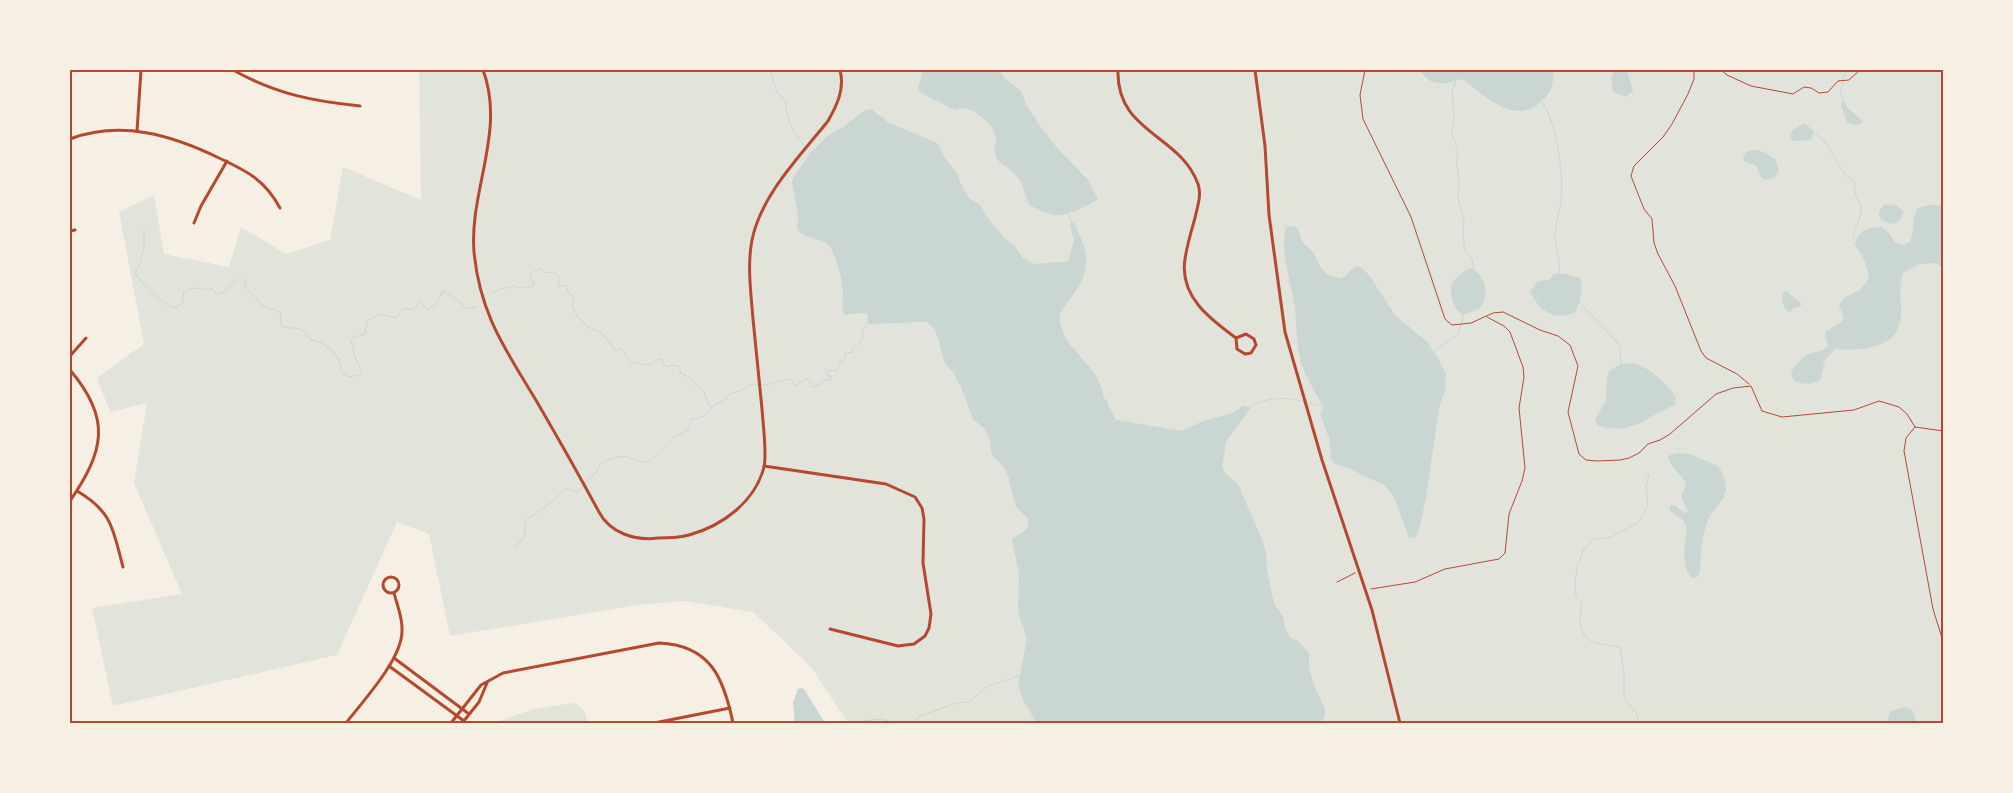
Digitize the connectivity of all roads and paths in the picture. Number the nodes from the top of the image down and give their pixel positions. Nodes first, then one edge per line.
1 (140, 70) edge
2 (233, 70) edge
3 (483, 70) edge
4 (840, 70) edge
5 (1118, 70) edge
6 (1255, 70) edge
7 (1365, 70) edge
8 (1694, 70) edge
9 (1721, 70) edge
10 (1860, 70) edge
11 (360, 106) dead end
12 (137, 131) junction
13 (70, 138) edge
14 (227, 161) junction
15 (280, 208) dead end
16 (194, 223) dead end
17 (75, 230) dead end
18 (70, 231) edge
19 (1487, 317) junction
20 (86, 338) dead end
21 (1236, 338) junction
22 (70, 356) edge
23 (70, 370) edge
24 (1751, 386) junction
25 (1915, 427) junction
26 (1943, 431) edge
27 (764, 466) junction
28 (77, 491) junction
29 (70, 501) edge
30 (123, 567) dead end
31 (1361, 572) junction
32 (1337, 582) dead end
33 (1366, 590) junction
34 (394, 593) junction
35 (830, 629) dead end
36 (1943, 655) edge
37 (394, 658) junction
38 (389, 666) junction
39 (487, 683) junction
40 (730, 708) junction
41 (462, 710) junction
42 (469, 714) junction
43 (457, 716) junction
44 (463, 722) edge
45 (346, 723) edge
46 (451, 723) edge
47 (654, 723) edge
48 (733, 723) edge
49 (1400, 723) edge

1 - 12 street
2 - 11 street
3 - 27 street
4 - 27 street
5 - 21 street
6 - 31 street
7 - 19 path
8 - 24 path
9 - 10 path
12 - 13 street
12 - 14 street
14 - 15 street
14 - 16 street
17 - 18 street
19 - 24 path
19 - 33 path
20 - 22 street
21 - 21 street
23 - 28 street
24 - 25 path
25 - 26 path
25 - 36 path
27 - 35 street
28 - 29 street
28 - 30 street
31 - 32 path
31 - 33 street
33 - 49 street
34 - 34 street
34 - 37 street
37 - 38 street
37 - 41 street
38 - 43 street
38 - 45 street
39 - 40 street
39 - 41 street
39 - 42 street
40 - 47 street
40 - 48 street
41 - 42 street
41 - 43 street
42 - 44 street
43 - 44 street
43 - 46 street

